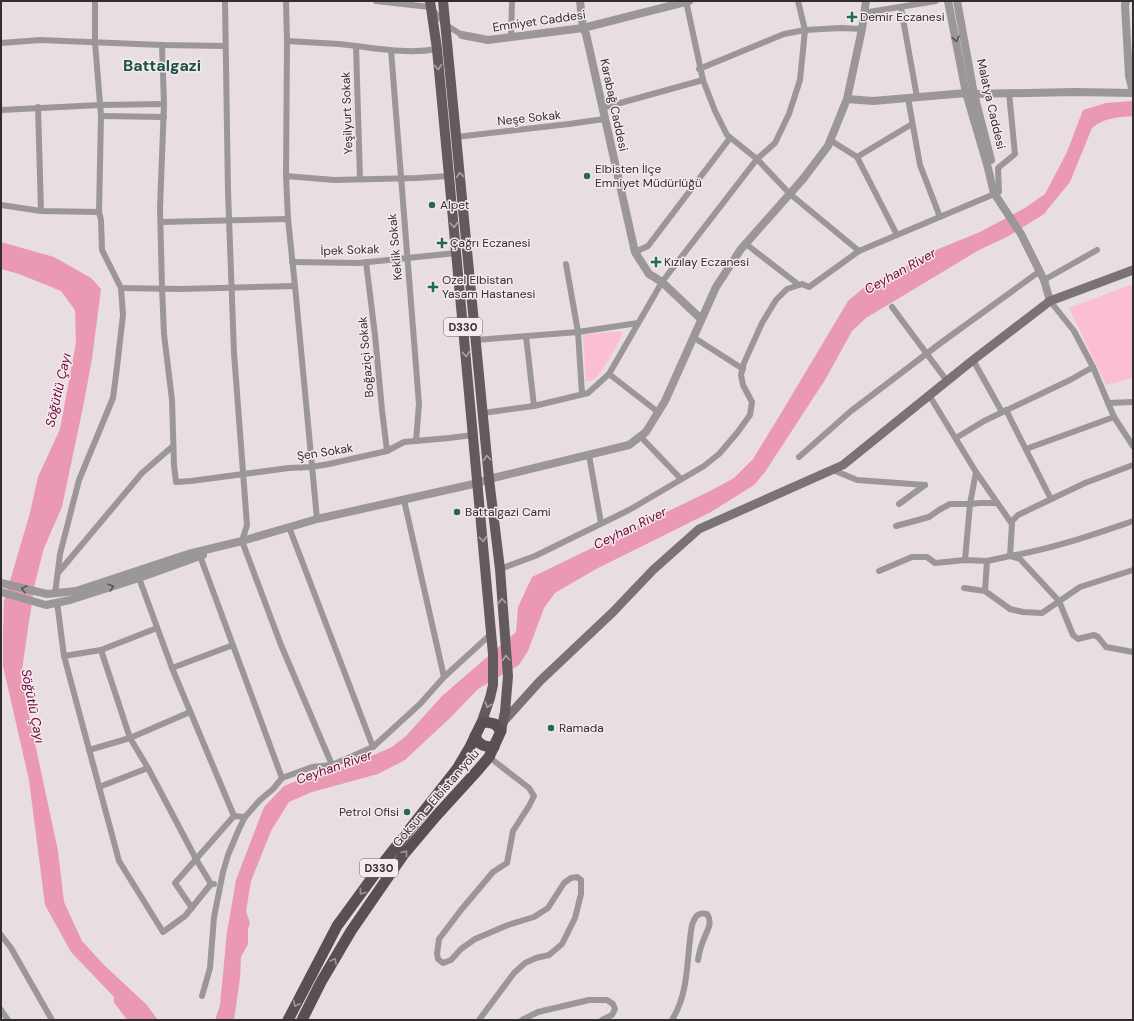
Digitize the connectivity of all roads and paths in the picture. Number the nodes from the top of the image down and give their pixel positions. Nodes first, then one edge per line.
1 (95, 1) edge
2 (225, 1) edge
3 (286, 1) edge
4 (376, 1) edge
5 (443, 1) edge
6 (512, 1) edge
7 (580, 1) edge
8 (687, 1) edge
9 (798, 1) edge
10 (866, 1) edge
11 (936, 1) edge
12 (948, 1) edge
13 (957, 1) edge
14 (430, 4) edge
15 (1128, 4) edge
16 (901, 8) junction
17 (863, 13) junction
18 (446, 25) junction
19 (862, 29) junction
20 (805, 30) junction
21 (585, 31) junction
22 (462, 35) joint
23 (511, 37) junction
24 (287, 41) junction
25 (95, 42) junction
26 (1, 43) edge
27 (162, 45) junction
28 (225, 46) junction
29 (356, 46) junction
30 (437, 48) junction
31 (391, 50) junction
32 (699, 69) junction
33 (703, 80) junction
34 (1009, 93) junction
35 (1133, 93) edge
36 (970, 94) junction
37 (912, 98) junction
38 (847, 99) junction
39 (164, 104) junction
40 (100, 105) junction
41 (38, 107) junction
42 (602, 108) junction
43 (1, 110) edge
44 (101, 116) junction
45 (164, 117) junction
46 (604, 119) junction
47 (912, 124) junction
48 (456, 137) junction
49 (730, 138) junction
50 (830, 140) junction
51 (857, 156) junction
52 (757, 159) junction
53 (286, 176) junction
54 (449, 176) junction
55 (400, 178) junction
56 (360, 179) junction
57 (997, 193) junction
58 (790, 194) junction
59 (1, 205) edge
60 (41, 211) junction
61 (99, 212) junction
62 (940, 217) junction
63 (288, 219) junction
64 (229, 221) junction
65 (160, 222) junction
66 (897, 235) junction
67 (746, 244) junction
68 (1097, 250) dead end
69 (859, 251) junction
70 (635, 252) junction
71 (456, 253) junction
72 (408, 258) junction
73 (292, 262) junction
74 (366, 262) junction
75 (566, 264) dead end
76 (1133, 270) edge
77 (1040, 271) junction
78 (1044, 280) junction
79 (662, 282) junction
80 (799, 285) junction
81 (295, 286) junction
82 (121, 288) junction
83 (162, 288) junction
84 (231, 288) junction
85 (1050, 301) junction
86 (892, 307) dead end
87 (701, 319) junction
88 (638, 323) junction
89 (578, 332) junction
90 (526, 336) junction
91 (694, 337) junction
92 (476, 340) junction
93 (927, 354) junction
94 (973, 360) junction
95 (1093, 367) junction
96 (743, 369) junction
97 (609, 374) junction
98 (947, 381) junction
99 (582, 394) junction
100 (929, 395) junction
101 (1133, 402) edge
102 (1108, 403) junction
103 (534, 406) junction
104 (1004, 411) junction
105 (658, 412) junction
106 (483, 413) junction
107 (1114, 417) junction
108 (473, 435) junction
109 (640, 436) junction
110 (956, 438) junction
111 (416, 441) junction
112 (173, 446) junction
113 (1133, 446) edge
114 (1026, 449) junction
115 (387, 451) junction
116 (589, 455) junction
117 (799, 457) dead end
118 (1133, 465) edge
119 (311, 467) junction
120 (833, 470) junction
121 (976, 472) junction
122 (243, 475) junction
123 (489, 479) junction
124 (681, 479) junction
125 (478, 483) junction
126 (1050, 499) junction
127 (404, 500) junction
128 (997, 503) junction
129 (899, 504) dead end
130 (970, 504) junction
131 (317, 519) junction
132 (1133, 521) edge
133 (601, 523) junction
134 (1012, 524) junction
135 (896, 526) dead end
136 (289, 527) junction
137 (242, 541) junction
138 (200, 556) junction
139 (1010, 556) junction
140 (965, 560) junction
141 (987, 561) junction
142 (500, 569) junction
143 (1133, 570) edge
144 (879, 571) dead end
145 (58, 573) junction
146 (139, 578) junction
147 (1, 583) edge
148 (964, 588) dead end
149 (985, 591) junction
150 (1, 592) edge
151 (51, 594) junction
152 (1059, 601) junction
153 (57, 602) junction
154 (157, 628) junction
155 (491, 634) junction
156 (233, 644) junction
157 (101, 650) junction
158 (1133, 652) edge
159 (64, 656) junction
160 (172, 668) junction
161 (444, 677) junction
162 (190, 712) junction
163 (480, 724) junction
164 (502, 726) junction
165 (475, 736) junction
166 (130, 738) junction
167 (373, 747) junction
168 (89, 750) junction
169 (492, 752) junction
170 (332, 765) junction
171 (148, 768) junction
172 (282, 778) junction
173 (99, 787) junction
174 (234, 816) junction
175 (245, 817) junction
176 (196, 859) junction
177 (211, 884) junction
178 (219, 886) junction
179 (192, 908) junction
180 (1, 935) edge
181 (698, 960) dead end
182 (202, 996) dead end
183 (1, 1010) edge
184 (8, 1020) edge
185 (52, 1020) edge
186 (288, 1020) edge
187 (302, 1020) edge
188 (479, 1020) edge
189 (522, 1020) edge
190 (602, 1020) edge
191 (672, 1020) edge

1 - 25 street
2 - 28 street
3 - 24 street
4 - 14 street
5 - 18 main road, D330
6 - 23 street
7 - 21 street, Karabağ Caddesi
8 - 21 street, Emniyet Caddesi
8 - 32 street
9 - 20 street
10 - 17 street
11 - 16 street
12 -> 36 street
13 - 36 street, Malatya Caddesi
14 - 18 street
14 - 30 main road, D330
15 - 35 street
16 - 17 street
16 - 37 street
17 - 19 street
18 - 22 street
18 - 48 main road, D330
19 - 20 street
19 - 38 street
20 - 32 street
20 - 52 street
21 - 23 street, Emniyet Caddesi
21 - 42 street, Karabağ Caddesi
22 - 23 street, Emniyet Caddesi
24 - 29 street
24 - 53 street
25 - 26 street
25 - 27 street
25 - 40 street
27 - 28 street
27 - 39 street
28 - 64 street
29 - 31 street
29 - 56 street, Yeşilyurt Sokak
30 - 31 street
30 -> 54 main road, D330
31 - 55 street, Keklik Sokak
32 - 33 street
33 - 42 street
33 - 49 street
34 - 35 street
34 - 36 street
34 - 57 street
36 - 37 street
36 - 57 street
37 - 38 street
37 - 47 street
38 - 50 street
39 - 40 street
39 - 45 street
40 - 41 street
40 - 44 street
41 - 43 street
41 - 60 street
42 - 46 street, Karabağ Caddesi
44 - 45 street
44 - 61 street
45 - 65 street
46 - 48 street, Neşe Sokak
46 - 70 street, Karabağ Caddesi
47 - 51 street
47 - 62 street
92 -> 48 main road, D330
49 - 52 street
49 - 70 street
50 - 51 street
50 - 58 street
51 - 66 street
52 - 58 street
52 - 79 street
53 - 56 street
53 - 63 street
54 - 55 street
54 -> 71 main road, D330
55 - 56 street
55 - 72 street, Keklik Sokak
57 - 62 street
57 - 77 street
58 - 67 street
58 - 69 street
59 - 60 street
60 - 61 street
61 - 82 street
62 - 66 street
63 - 64 street
63 - 73 street
64 - 65 street
64 - 84 street
65 - 83 street
66 - 69 street
67 - 80 street
67 - 87 street
68 - 78 street
69 - 80 street
70 - 79 street, Karabağ Caddesi
71 - 72 street, İpek Sokak
71 -> 108 main road, D330
72 - 74 street, İpek Sokak
72 - 111 street, Keklik Sokak
73 - 74 street, İpek Sokak
73 - 81 street
74 - 115 street, Boğaziçi Sokak
75 - 89 street
76 - 85 main road
77 - 78 street
77 - 93 street
78 - 85 street
79 - 87 street, Karabağ Caddesi
79 - 88 street
80 - 96 street
81 - 84 street
81 - 119 street
82 - 83 street
82 - 145 street
83 - 84 street
83 - 112 street
84 - 122 street
85 - 94 main road
85 - 95 street
86 - 93 street
87 - 91 street
88 - 89 street
88 - 97 street
89 - 90 street
89 - 99 street
90 - 92 street
90 - 103 street
91 - 96 street
91 - 105 street
92 - 106 main road, D330
93 - 98 street
93 - 117 street
94 - 98 main road
94 - 104 street
95 - 102 street
95 - 104 street
96 - 124 street
97 - 99 street
97 - 105 street
98 - 100 main road
99 - 103 street
100 - 110 street
100 - 120 main road
101 - 102 street
102 - 107 street
103 - 106 street
104 - 110 street
104 - 114 street
105 - 109 street
123 -> 106 main road, D330
107 - 113 street
107 - 114 street
108 - 111 street, Şen Sokak
108 - 125 main road, D330
109 - 116 street
109 - 124 street
110 - 121 street
111 - 115 street, Şen Sokak
112 - 122 street, Şen Sokak
112 - 145 street
114 - 126 street
115 - 119 street, Şen Sokak
116 - 123 street
116 - 133 street
118 - 126 street
119 - 122 street, Şen Sokak
119 - 131 street
120 - 129 street
120 - 164 main road
121 - 128 street
121 - 130 street
122 - 137 street
123 - 125 street
123 - 142 main road, D330
124 - 133 street
125 - 127 street
125 -> 155 main road, D330
126 - 134 street
127 - 131 street
127 - 161 street
128 - 130 street
128 - 134 street
130 - 135 street
130 - 140 street
131 - 136 street
132 - 139 street
133 - 142 street
134 - 139 street
136 - 137 street
136 - 167 street
137 - 138 street
137 - 151 street
137 - 170 street
138 - 146 street
138 - 156 street
139 - 141 street
139 - 152 street
140 - 141 street
140 - 144 street
141 - 149 street
164 -> 142 main road, Göksun - Elbistan yolu / D330
143 - 152 street
145 - 151 street
153 -> 146 street
146 - 154 street
151 -> 147 street
148 - 149 street
149 - 152 street
150 - 153 street
152 - 158 street
153 - 159 street
154 - 157 street
154 - 160 street
155 - 161 street
155 -> 163 main road, Göksun - Elbistan yolu / D330
156 - 160 street
156 - 172 street
157 - 159 street
157 - 166 street
159 - 168 street
160 - 162 street
161 - 167 street
162 - 166 street
162 - 174 street
163 - 164 highway
163 - 165 highway, Göksun - Elbistan yolu / D330
164 - 169 highway, Göksun - Elbistan yolu / D330
165 - 169 highway
165 -> 186 highway, Göksun - Elbistan yolu / D330
166 - 168 street
166 - 171 street
167 - 170 street
168 - 173 street
187 -> 169 highway, Göksun - Elbistan yolu / D330
169 - 188 street
170 - 172 street
171 - 173 street
171 - 176 street
172 - 175 street
173 - 179 street
174 - 175 street
174 - 176 street
175 - 178 street
176 - 177 street
176 - 179 street
177 - 178 street
177 - 179 street
178 - 182 street
180 - 185 street
181 - 191 street
183 - 184 street
189 - 190 street

